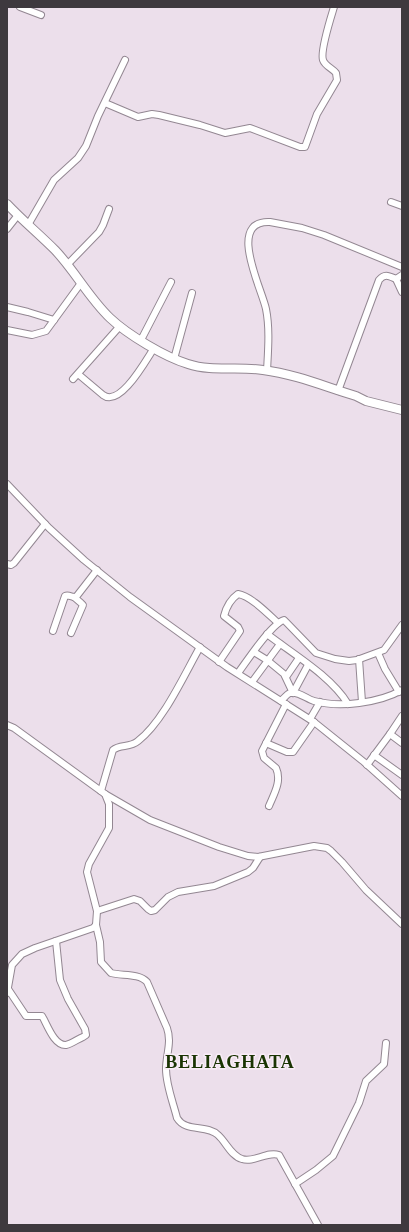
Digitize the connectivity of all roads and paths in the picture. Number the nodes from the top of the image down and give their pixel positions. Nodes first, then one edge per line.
1 (20, 7) edge
2 (334, 7) edge
3 (41, 15) dead end
4 (125, 60) dead end
5 (105, 103) junction
6 (391, 202) dead end
7 (7, 204) edge
8 (402, 206) edge
9 (109, 209) dead end
10 (18, 215) junction
11 (28, 225) junction
12 (7, 229) edge
13 (67, 266) junction
14 (402, 267) edge
15 (399, 277) edge
16 (171, 282) dead end
17 (81, 283) junction
18 (402, 292) edge
19 (192, 293) dead end
20 (7, 307) edge
21 (54, 320) junction
22 (120, 326) junction
23 (7, 330) edge
24 (141, 340) junction
25 (154, 348) junction
26 (174, 359) junction
27 (267, 370) junction
28 (78, 374) junction
29 (73, 379) dead end
30 (338, 391) junction
31 (402, 410) edge
32 (7, 484) edge
33 (45, 524) junction
34 (7, 564) edge
35 (97, 570) junction
36 (74, 597) junction
37 (278, 623) junction
38 (402, 625) edge
39 (53, 631) dead end
40 (71, 633) dead end
41 (268, 634) junction
42 (280, 644) junction
43 (200, 647) junction
44 (254, 652) junction
45 (378, 653) junction
46 (299, 658) junction
47 (359, 659) junction
48 (267, 660) junction
49 (219, 662) junction
50 (308, 665) junction
51 (238, 674) junction
52 (286, 677) junction
53 (252, 682) junction
54 (401, 691) edge
55 (293, 693) junction
56 (283, 702) junction
57 (320, 702) junction
58 (362, 702) junction
59 (348, 704) junction
60 (402, 716) edge
61 (312, 721) junction
62 (7, 725) edge
63 (390, 734) junction
64 (266, 743) junction
65 (402, 743) edge
66 (374, 756) junction
67 (367, 765) junction
68 (402, 775) edge
69 (103, 792) junction
70 (402, 796) edge
71 (269, 806) dead end
72 (260, 857) junction
73 (97, 911) junction
74 (402, 924) edge
75 (96, 925) junction
76 (56, 941) junction
77 (8, 991) edge
78 (386, 1043) dead end
79 (296, 1184) junction
80 (318, 1225) edge

1 - 3 street
2 - 5 street
4 - 5 street
5 - 11 street
6 - 8 street
7 - 10 main road
9 - 13 street
10 - 11 main road
10 - 12 street
11 - 13 main road
13 - 17 main road
14 - 27 street
15 - 18 street
15 - 30 street
16 - 24 street
17 - 21 street
17 - 22 main road
19 - 26 street
20 - 21 street
21 - 23 street
22 - 24 main road
22 - 28 street
24 - 25 main road
25 - 26 main road
25 - 28 street
26 - 27 main road
27 - 30 main road
28 - 29 street
30 - 31 main road
32 - 33 street
33 - 34 street
33 - 35 street
35 - 36 street
35 - 43 street
36 - 39 street
36 - 40 street
37 - 41 street
37 - 47 street
37 - 49 street
38 - 45 street
41 - 42 street
41 - 44 street
42 - 46 street
42 - 48 street
43 - 49 street
43 - 69 street
44 - 48 street
44 - 51 street
45 - 47 street
45 - 54 street
46 - 50 street
46 - 52 street
47 - 58 street
48 - 52 street
48 - 53 street
49 - 51 street
50 - 55 street
50 - 59 street
51 - 53 street
52 - 55 street
53 - 56 street
54 - 58 street
55 - 56 street
55 - 57 street
56 - 61 street
56 - 64 street
57 - 59 street
57 - 61 street
58 - 59 street
60 - 63 street
61 - 64 street
61 - 67 street
62 - 69 street
63 - 65 street
63 - 66 street
64 - 71 street
66 - 67 street
66 - 68 street
67 - 70 street
69 - 72 street
69 - 73 street
72 - 73 street
72 - 74 street
73 - 75 street
75 - 76 street
75 - 79 street
76 - 77 street
76 - 77 street
78 - 79 street
79 - 80 street

